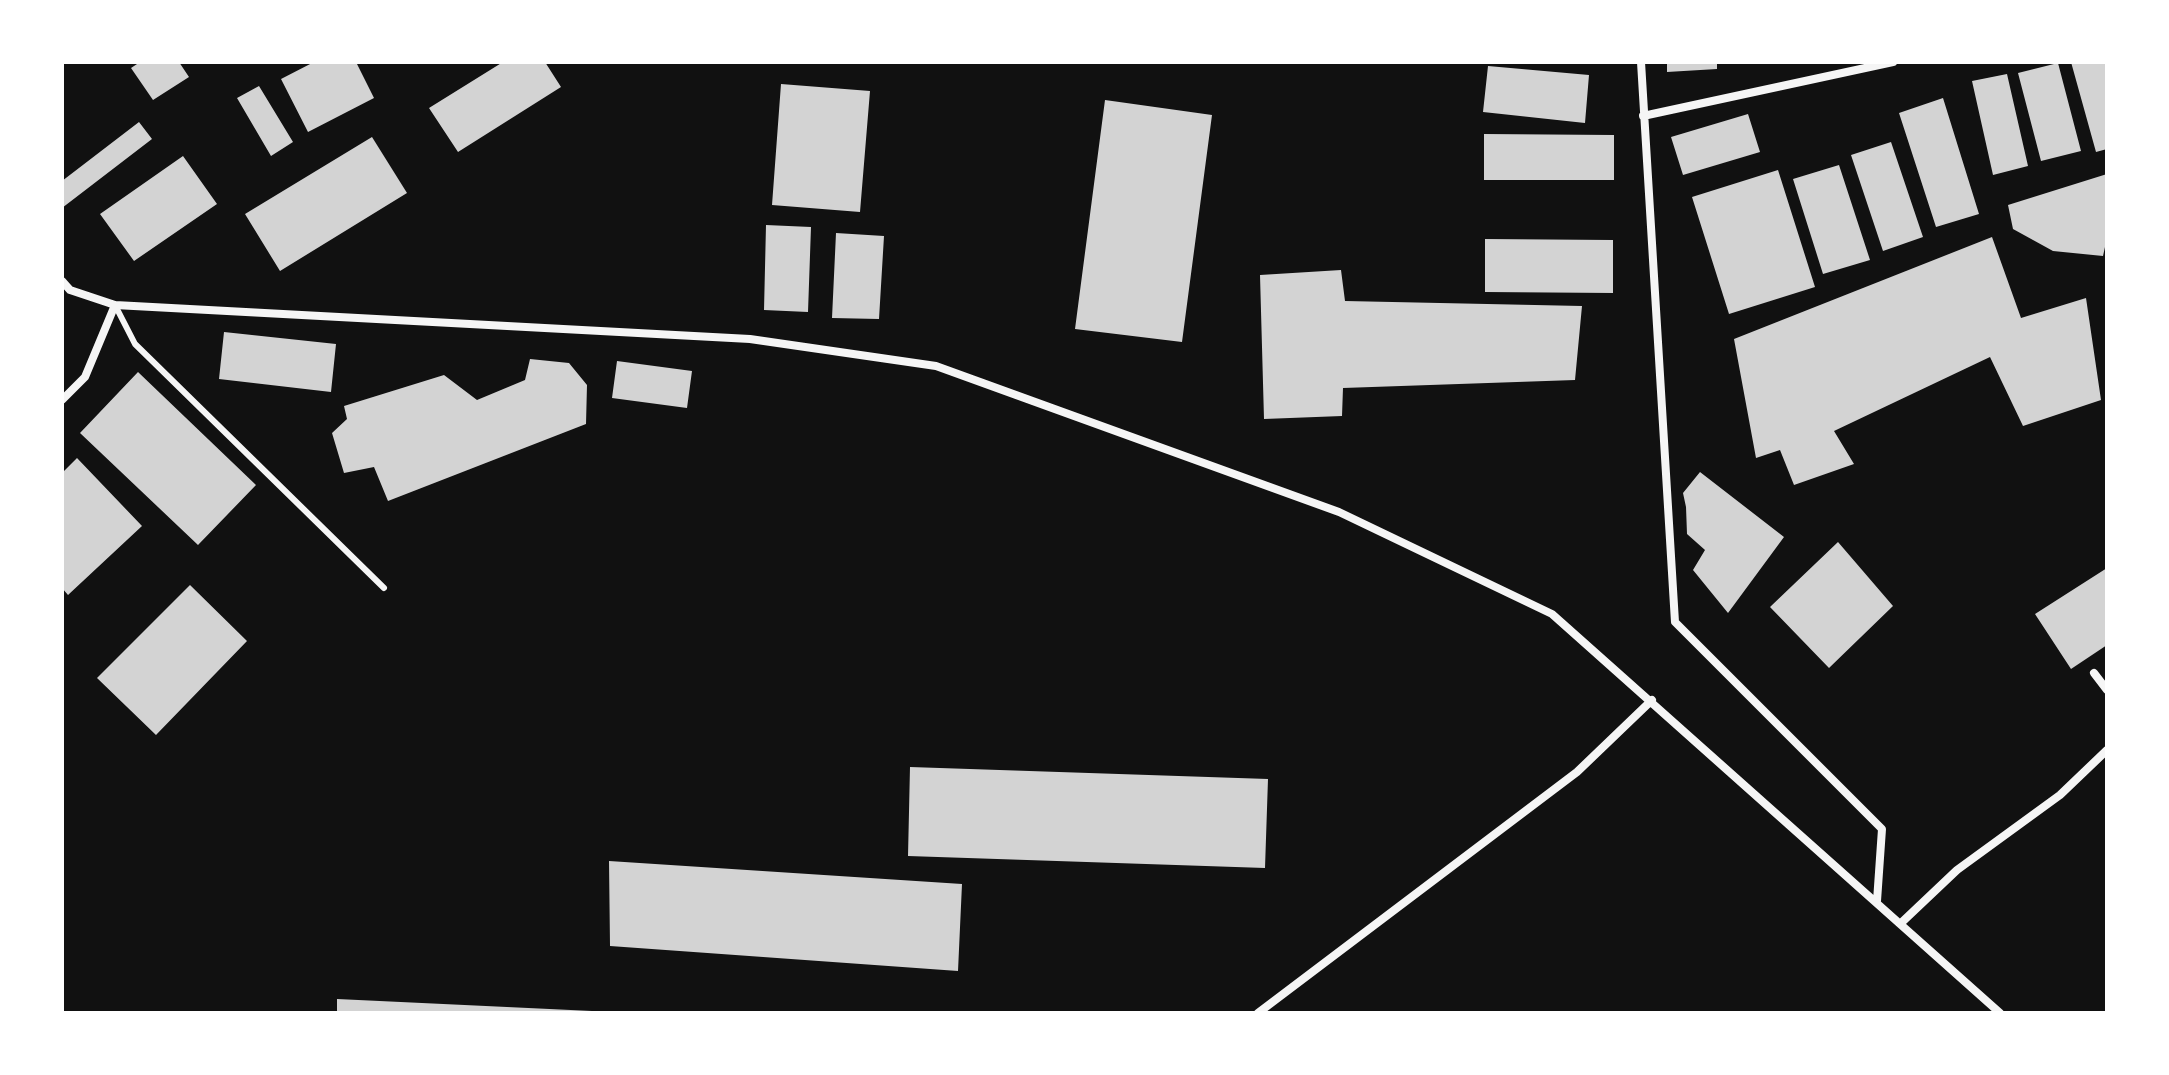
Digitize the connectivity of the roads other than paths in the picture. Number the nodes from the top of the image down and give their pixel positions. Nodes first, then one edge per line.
1 (1641, 62) edge
2 (1893, 62) edge
3 (1643, 116) junction
4 (62, 281) edge
5 (115, 305) junction
6 (62, 400) edge
7 (384, 588) dead end
8 (2094, 673) dead end
9 (2107, 690) edge
10 (1652, 700) junction
11 (2107, 750) edge
12 (1877, 901) junction
13 (1900, 924) junction
14 (1258, 1013) edge
15 (2000, 1013) edge

1 - 3 street
2 - 3 street
3 - 12 street
4 - 5 street
5 - 6 street
5 - 7 lane
5 - 10 street
8 - 9 street
10 - 12 street
10 - 14 street
11 - 13 street
12 - 13 street
13 - 15 street

